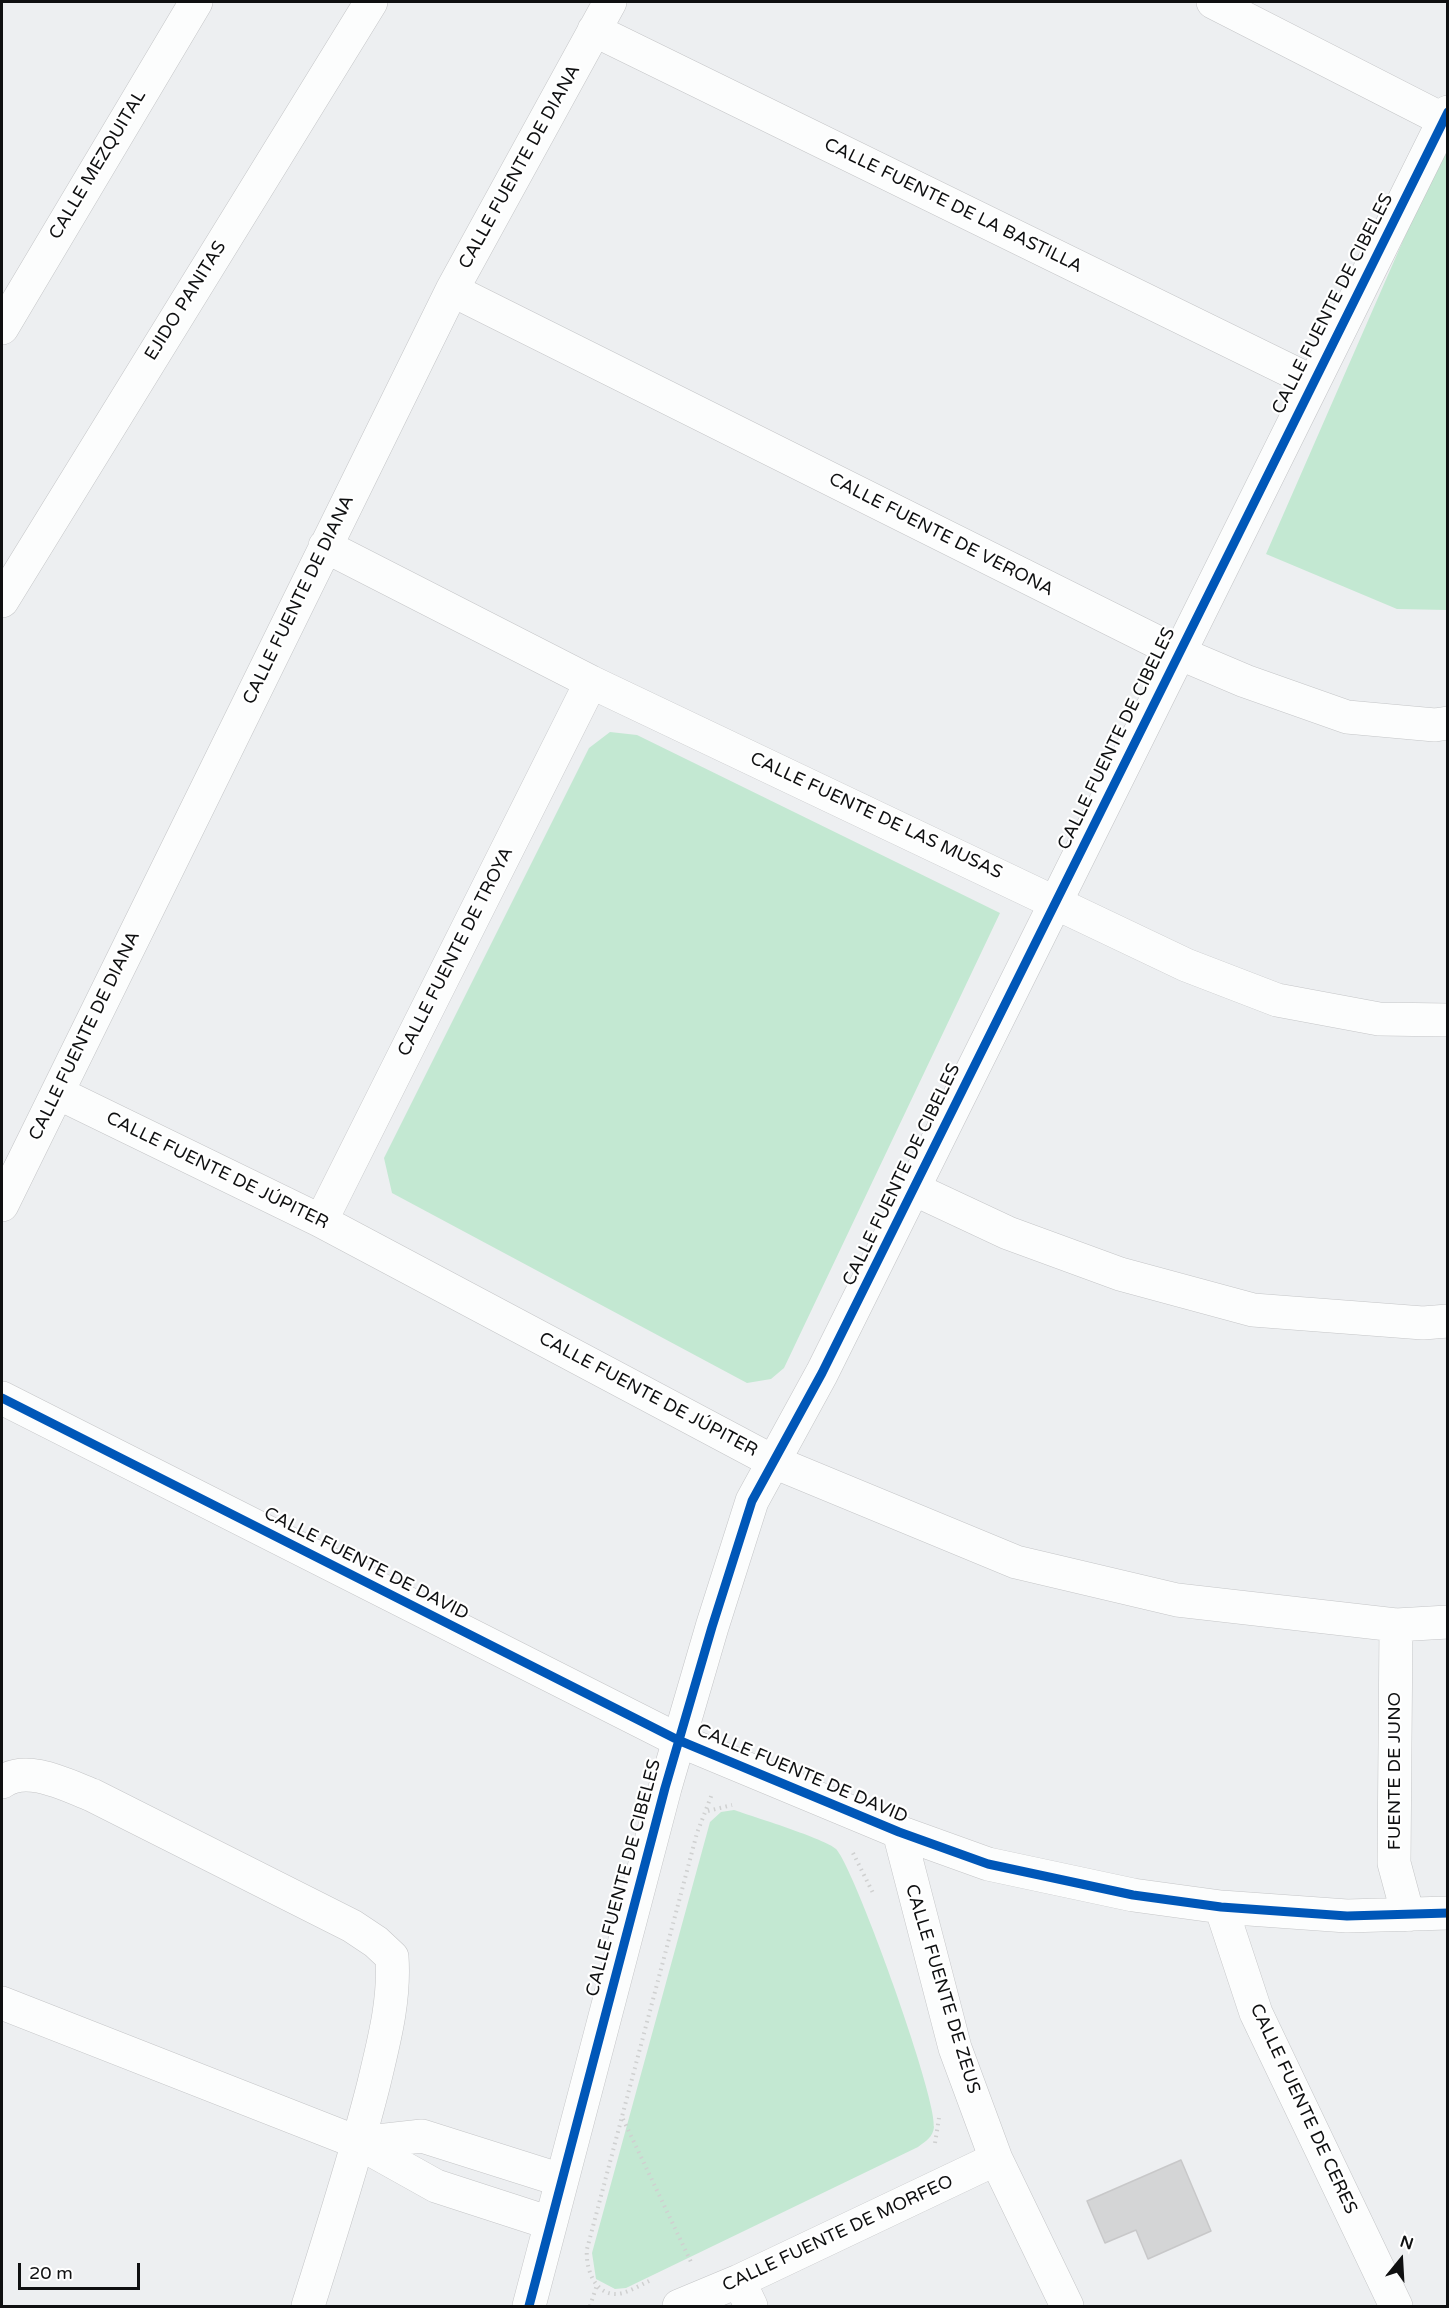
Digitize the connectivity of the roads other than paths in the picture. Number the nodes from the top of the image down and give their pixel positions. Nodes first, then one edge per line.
1 (196, 2) edge
2 (371, 2) edge
3 (610, 2) edge
4 (1213, 2) edge
5 (594, 30) junction
6 (1446, 116) edge
7 (452, 290) junction
8 (2, 328) edge
9 (1313, 382) junction
10 (325, 546) junction
11 (2, 601) edge
12 (1179, 653) junction
13 (591, 682) junction
14 (1448, 723) edge
15 (1055, 901) junction
16 (1448, 1020) edge
17 (58, 1093) junction
18 (914, 1189) junction
19 (2, 1205) edge
20 (321, 1221) junction
21 (1448, 1320) edge
22 (2, 1398) edge
23 (774, 1462) junction
24 (1448, 1622) edge
25 (1396, 1625) junction
26 (678, 1740) junction
27 (2, 1782) edge
28 (899, 1832) junction
29 (1221, 1907) junction
30 (1448, 1913) edge
31 (1408, 1915) junction
32 (2, 2003) edge
33 (359, 2143) junction
34 (996, 2159) junction
35 (561, 2180) junction
36 (550, 2223) junction
37 (745, 2294) edge
38 (308, 2307) edge
39 (529, 2307) edge
40 (679, 2307) edge
41 (1067, 2307) edge
42 (1396, 2307) edge

1 - 8 street, CALLE MEZQUITAL
2 - 11 street, EJIDO PANITAS
3 - 5 street, CALLE FUENTE DE DIANA
4 - 6 street
5 - 7 street, CALLE FUENTE DE DIANA
5 - 9 street, CALLE FUENTE DE LA BASTILLA
6 - 9 street, CALLE FUENTE DE CIBELES
7 - 10 street, CALLE FUENTE DE DIANA
7 - 12 street, CALLE FUENTE DE VERONA
9 - 12 street, CALLE FUENTE DE CIBELES
10 - 13 street, CALLE FUENTE DE LAS MUSAS
10 - 17 street, CALLE FUENTE DE DIANA
12 - 14 street, CALLE FUENTE DE VERONA
12 - 15 street, CALLE FUENTE DE CIBELES
13 - 15 street, CALLE FUENTE DE LAS MUSAS
13 - 20 street, CALLE FUENTE DE TROYA
15 - 16 street, CALLE FUENTE DE LAS MUSAS
15 - 18 street, CALLE FUENTE DE CIBELES
17 - 19 street, CALLE FUENTE DE DIANA
17 - 20 street, CALLE FUENTE DE JÚPITER
18 - 21 street
18 - 23 street, CALLE FUENTE DE CIBELES
20 - 23 street, CALLE FUENTE DE JÚPITER
22 - 26 street, CALLE FUENTE DE DAVID
23 - 25 street, CALLE FUENTE DE JÚPITER
23 - 26 street, CALLE FUENTE DE CIBELES
24 - 25 street, CALLE FUENTE DE JÚPITER
25 - 31 street, FUENTE DE JUNO
26 - 28 street, CALLE FUENTE DE DAVID
26 - 35 street, CALLE FUENTE DE CIBELES
27 - 33 street
28 - 29 street, CALLE FUENTE DE DAVID
28 - 34 street, CALLE FUENTE DE ZEUS
29 - 31 street, CALLE FUENTE DE DAVID
29 - 42 street, CALLE FUENTE DE CERES
30 - 31 street, CALLE FUENTE DE DAVID
32 - 33 street
33 - 35 street
33 - 36 street
33 - 38 street
34 - 37 street, CALLE FUENTE DE MORFEO
34 - 41 street, CALLE FUENTE DE ZEUS
35 - 36 street, CALLE FUENTE DE CIBELES
36 - 39 street, CALLE FUENTE DE CIBELES
37 - 40 street, CALLE FUENTE DE MORFEO

